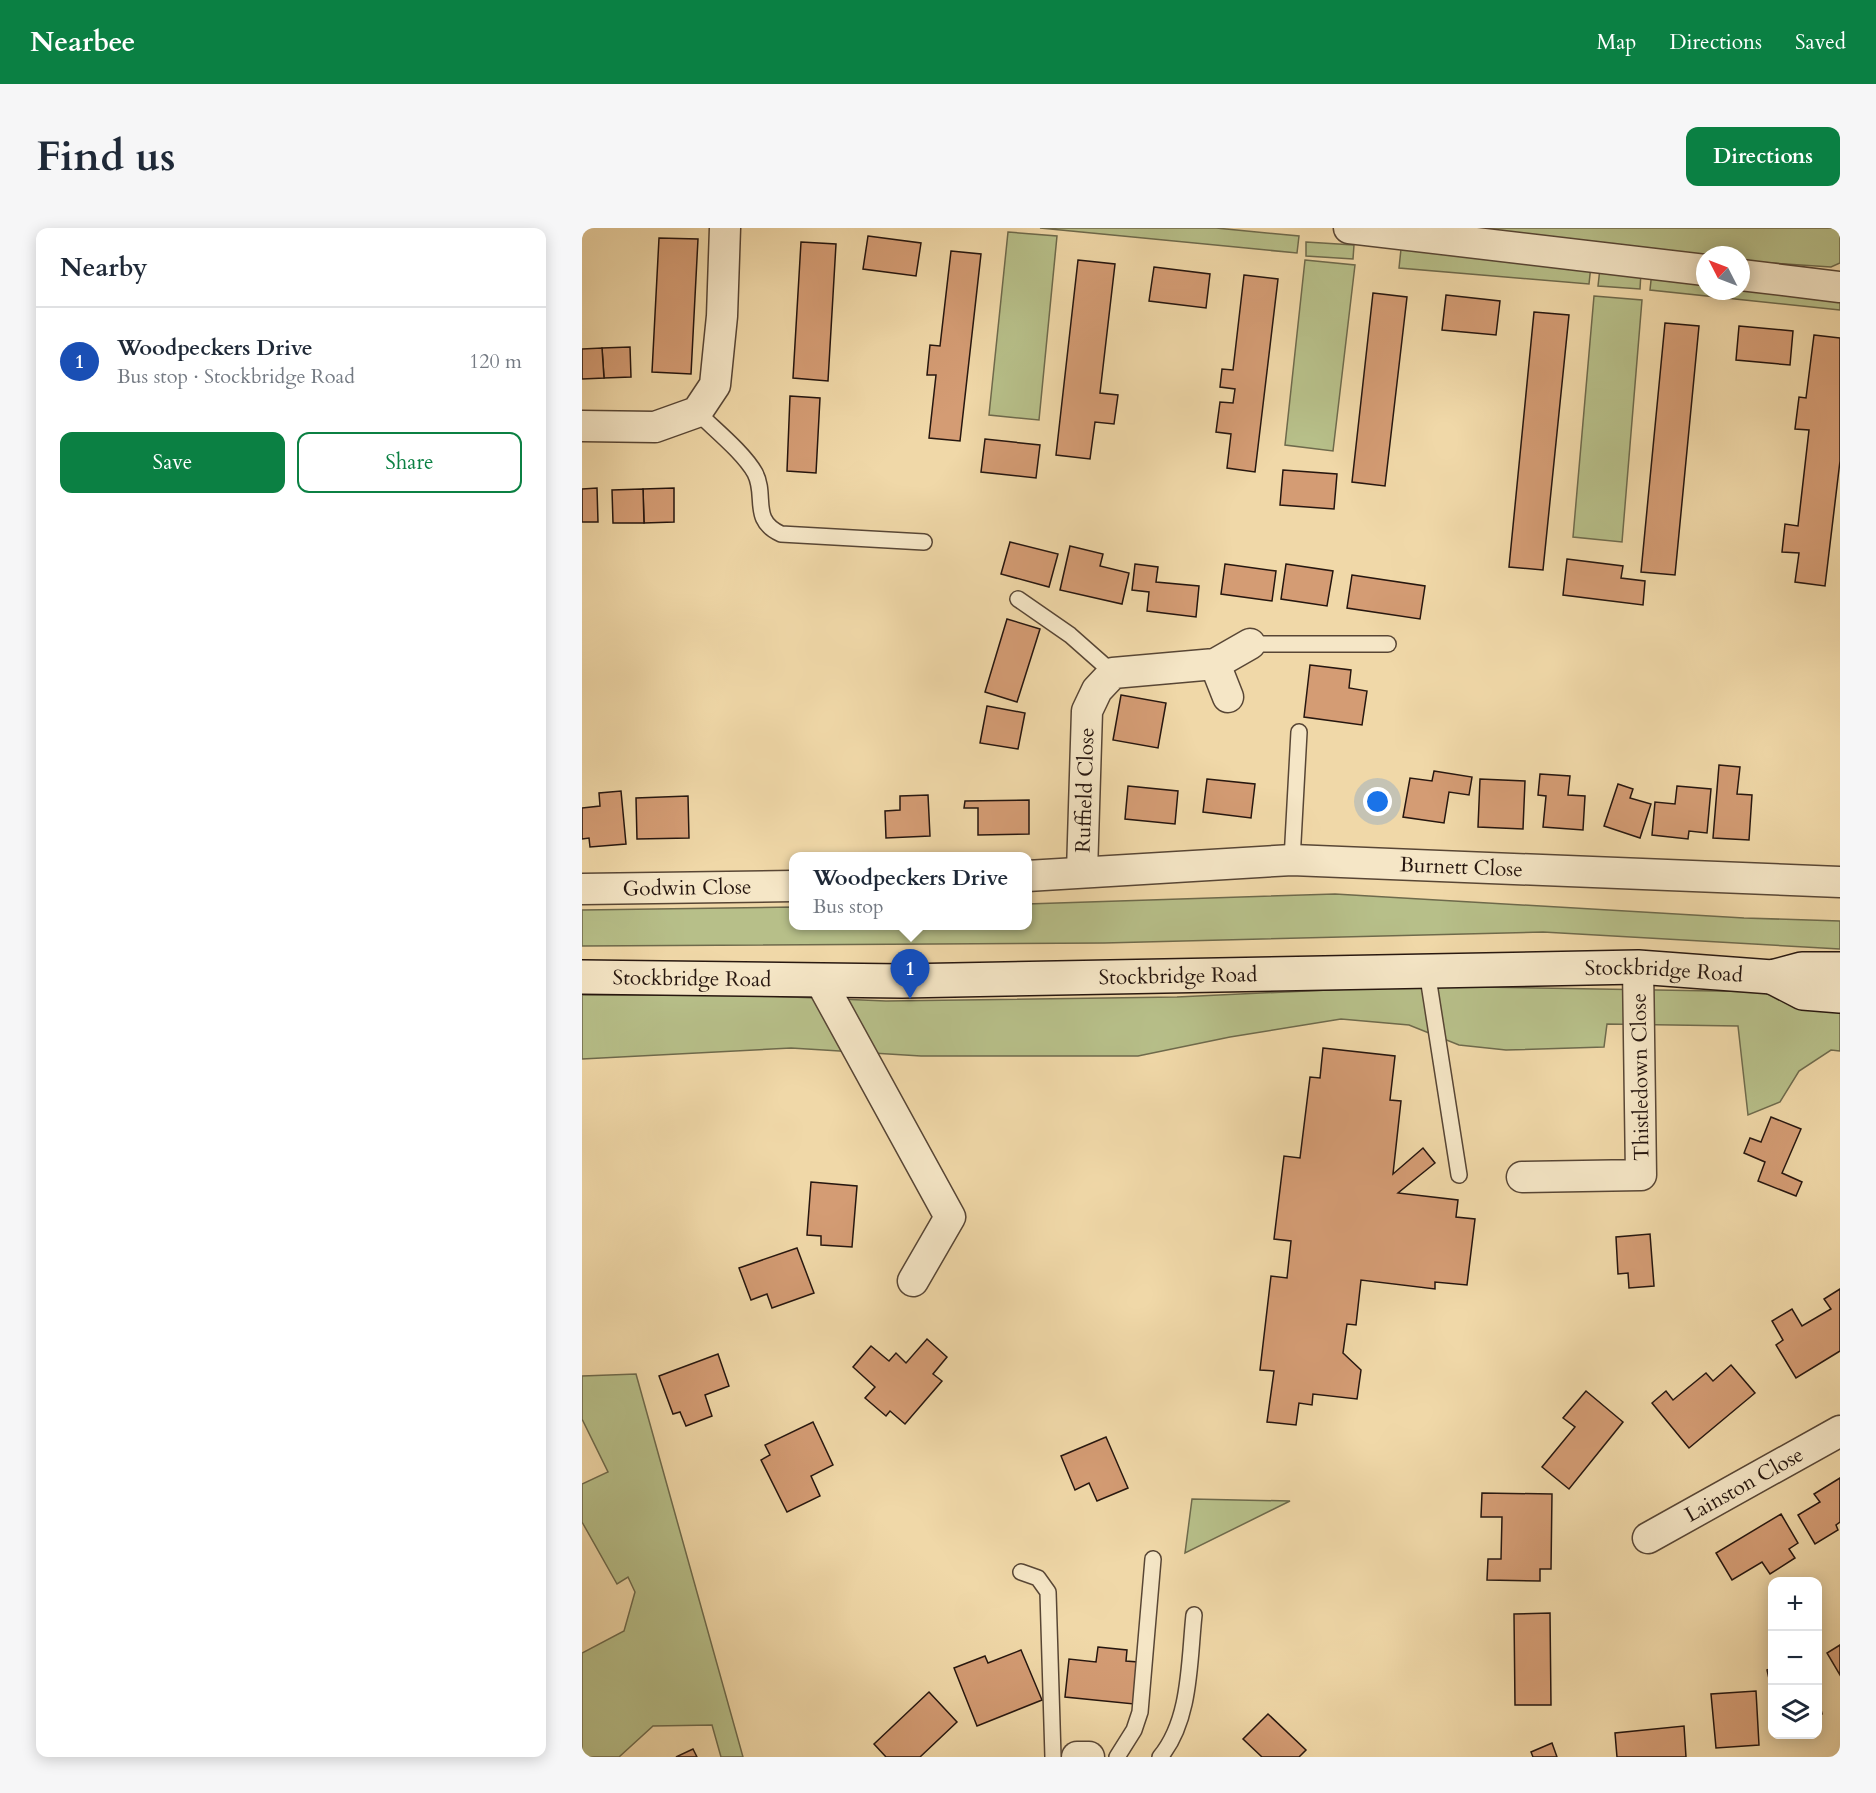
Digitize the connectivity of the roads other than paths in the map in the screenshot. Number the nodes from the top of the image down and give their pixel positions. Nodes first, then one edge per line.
1 (725, 228) edge
2 (1360, 229) edge
3 (1696, 269) edge
4 (1750, 276) edge
5 (1840, 287) edge
6 (697, 412) junction
7 (582, 426) edge
8 (924, 542) dead end
9 (1018, 599) dead end
10 (1250, 644) joint
11 (1388, 644) dead end
12 (1215, 664) junction
13 (1113, 673) junction
14 (1228, 697) dead end
15 (1299, 732) dead end
16 (1292, 860) junction
17 (1082, 872) junction
18 (1032, 876) edge
19 (1840, 882) edge
20 (789, 886) edge
21 (582, 889) edge
22 (1638, 967) junction
23 (1840, 969) edge
24 (1428, 971) junction
25 (582, 977) edge
26 (1772, 977) junction
27 (820, 980) junction
28 (1840, 996) edge
29 (1460, 1175) dead end
30 (1522, 1177) dead end
31 (913, 1281) dead end
32 (1840, 1431) edge
33 (1648, 1538) dead end
34 (1153, 1559) dead end
35 (1021, 1572) dead end
36 (1194, 1615) dead end
37 (1053, 1757) edge
38 (1077, 1757) edge
39 (1089, 1757) edge
40 (1117, 1757) edge
41 (1160, 1757) edge

1 - 6 street
2 - 3 street
4 - 5 street
6 - 7 street
6 - 8 lane
9 - 13 lane
10 - 11 lane
10 - 12 street
12 - 13 street
12 - 14 street
13 - 17 street, Ruffield Close
15 - 16 lane
16 - 17 street, Burnett Close
16 - 19 street, Burnett Close
17 - 18 street
20 - 21 street, Godwin Close
22 - 24 main road, Stockbridge Road
22 - 26 main road, Stockbridge Road
22 - 30 street, Thistledown Close
23 - 26 main road, Stockbridge Road
24 - 27 main road, Stockbridge Road
24 - 29 lane
25 - 27 main road, Stockbridge Road
26 - 28 main road, Stockbridge Road
27 - 31 street
32 - 33 street, Lainston Close
34 - 40 lane
35 - 37 lane
36 - 41 lane
38 - 39 street

